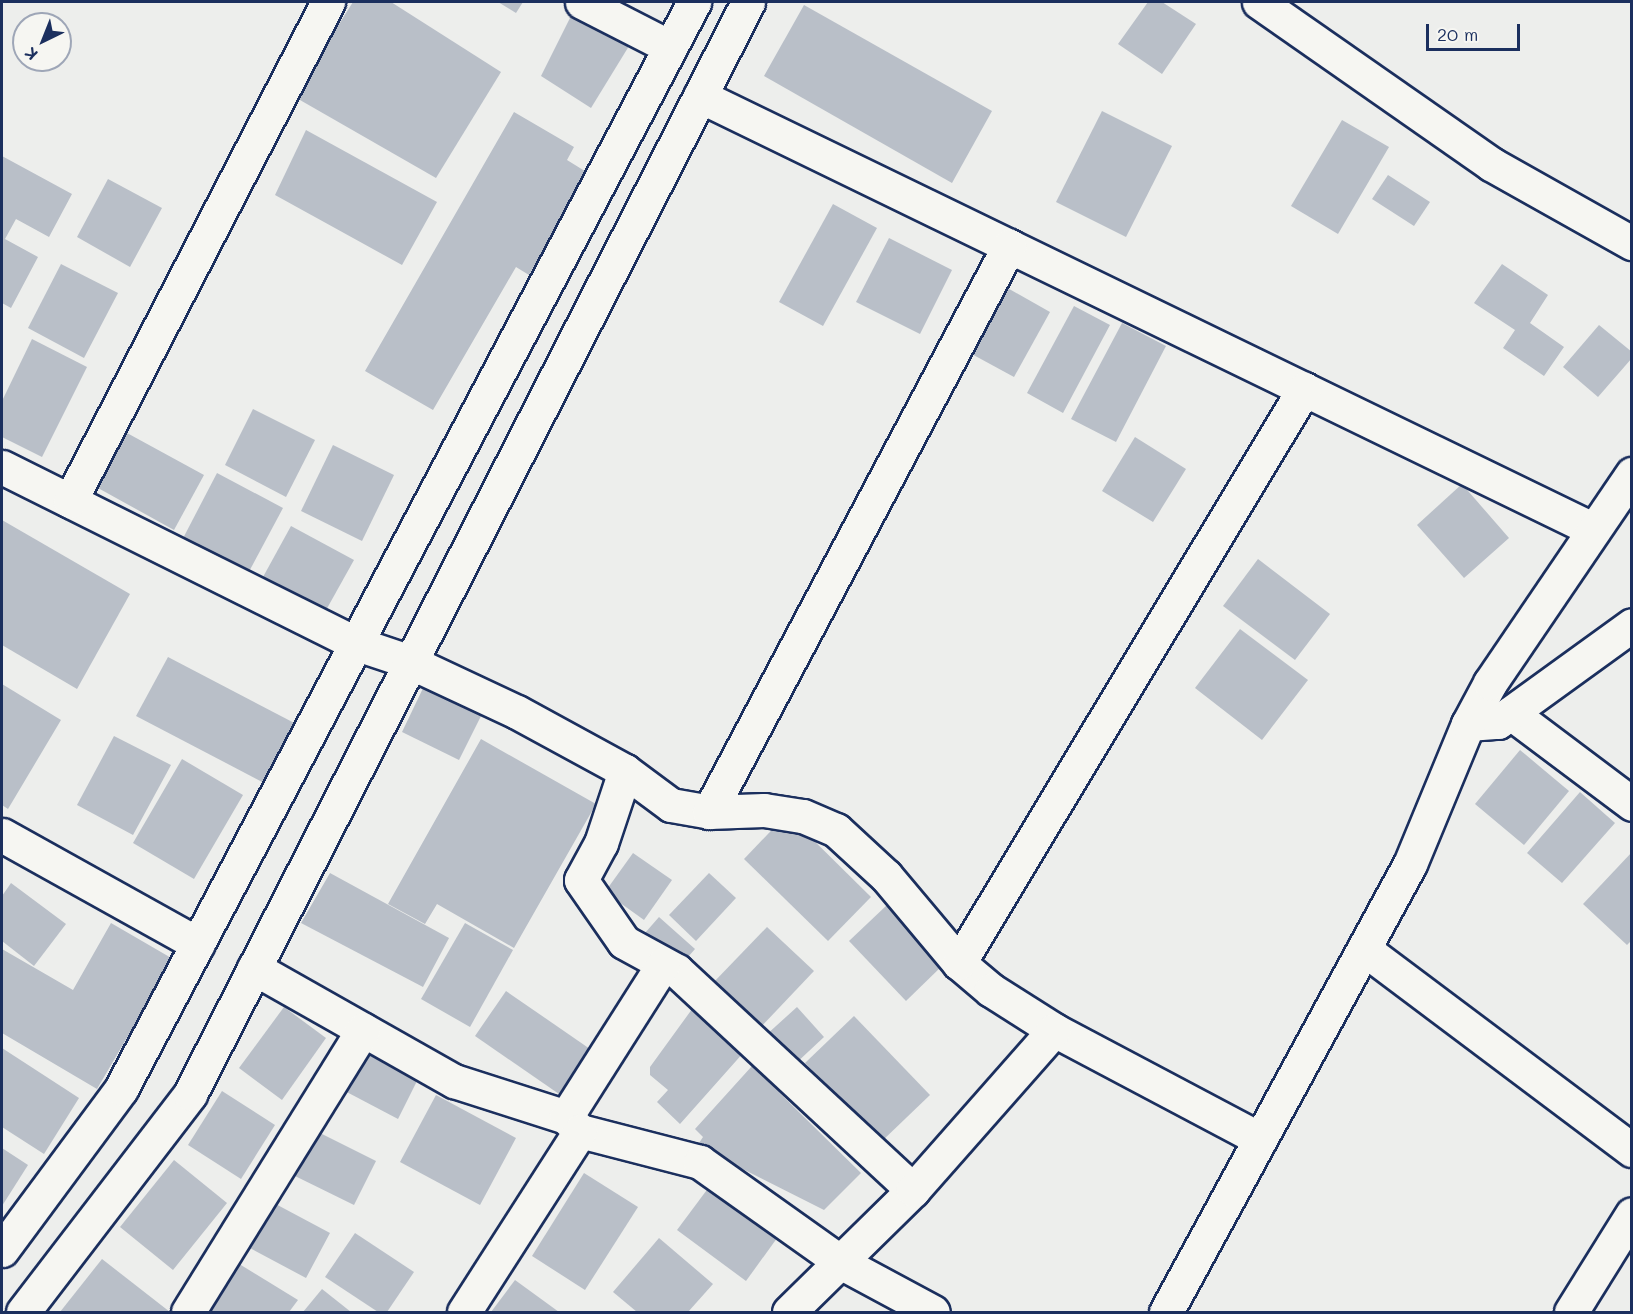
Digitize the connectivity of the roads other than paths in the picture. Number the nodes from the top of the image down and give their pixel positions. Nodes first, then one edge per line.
1 (328, 2) edge
2 (582, 2) edge
3 (694, 2) edge
4 (748, 2) edge
5 (1259, 2) edge
6 (670, 46) junction
7 (700, 96) junction
8 (1632, 243) edge
9 (1009, 246) junction
10 (1304, 389) junction
11 (2, 467) edge
12 (1632, 474) edge
13 (70, 501) junction
14 (1592, 529) junction
15 (1632, 624) edge
16 (357, 644) junction
17 (408, 661) junction
18 (1511, 713) junction
19 (1468, 724) junction
20 (625, 771) junction
21 (1632, 804) edge
22 (709, 812) junction
23 (2, 835) edge
24 (198, 944) junction
25 (1364, 949) junction
26 (959, 963) junction
27 (663, 964) junction
28 (254, 968) junction
29 (363, 1030) junction
30 (1054, 1030) junction
31 (573, 1124) junction
32 (1260, 1139) junction
33 (1632, 1150) edge
34 (912, 1190) junction
35 (1632, 1214) edge
36 (2, 1250) edge
37 (842, 1263) junction
38 (23, 1312) edge
39 (188, 1312) edge
40 (464, 1312) edge
41 (789, 1312) edge
42 (933, 1312) edge
43 (1166, 1312) edge
44 (1571, 1312) edge

1 - 13 street
2 - 6 street
3 - 6 street
4 - 7 street
5 - 8 street
6 - 16 street
7 - 9 street
7 - 17 street
9 - 10 street
9 - 22 street
10 - 14 street
10 - 26 street
11 - 13 street
12 - 14 street
13 - 16 street
14 - 19 street
15 - 18 street
16 - 17 street
16 - 24 street
17 - 20 street
17 - 28 street
18 - 19 street
18 - 21 street
19 - 25 street
20 - 22 street
20 - 27 street
22 - 26 street
23 - 24 street
24 - 36 street
25 - 32 street
25 - 33 street
26 - 30 street
27 - 31 street
27 - 34 street
28 - 29 street
28 - 38 street
29 - 31 street
29 - 39 street
30 - 32 street
30 - 34 street
31 - 37 street
31 - 40 street
32 - 43 street
34 - 37 street
35 - 44 street
37 - 41 street
37 - 42 street

